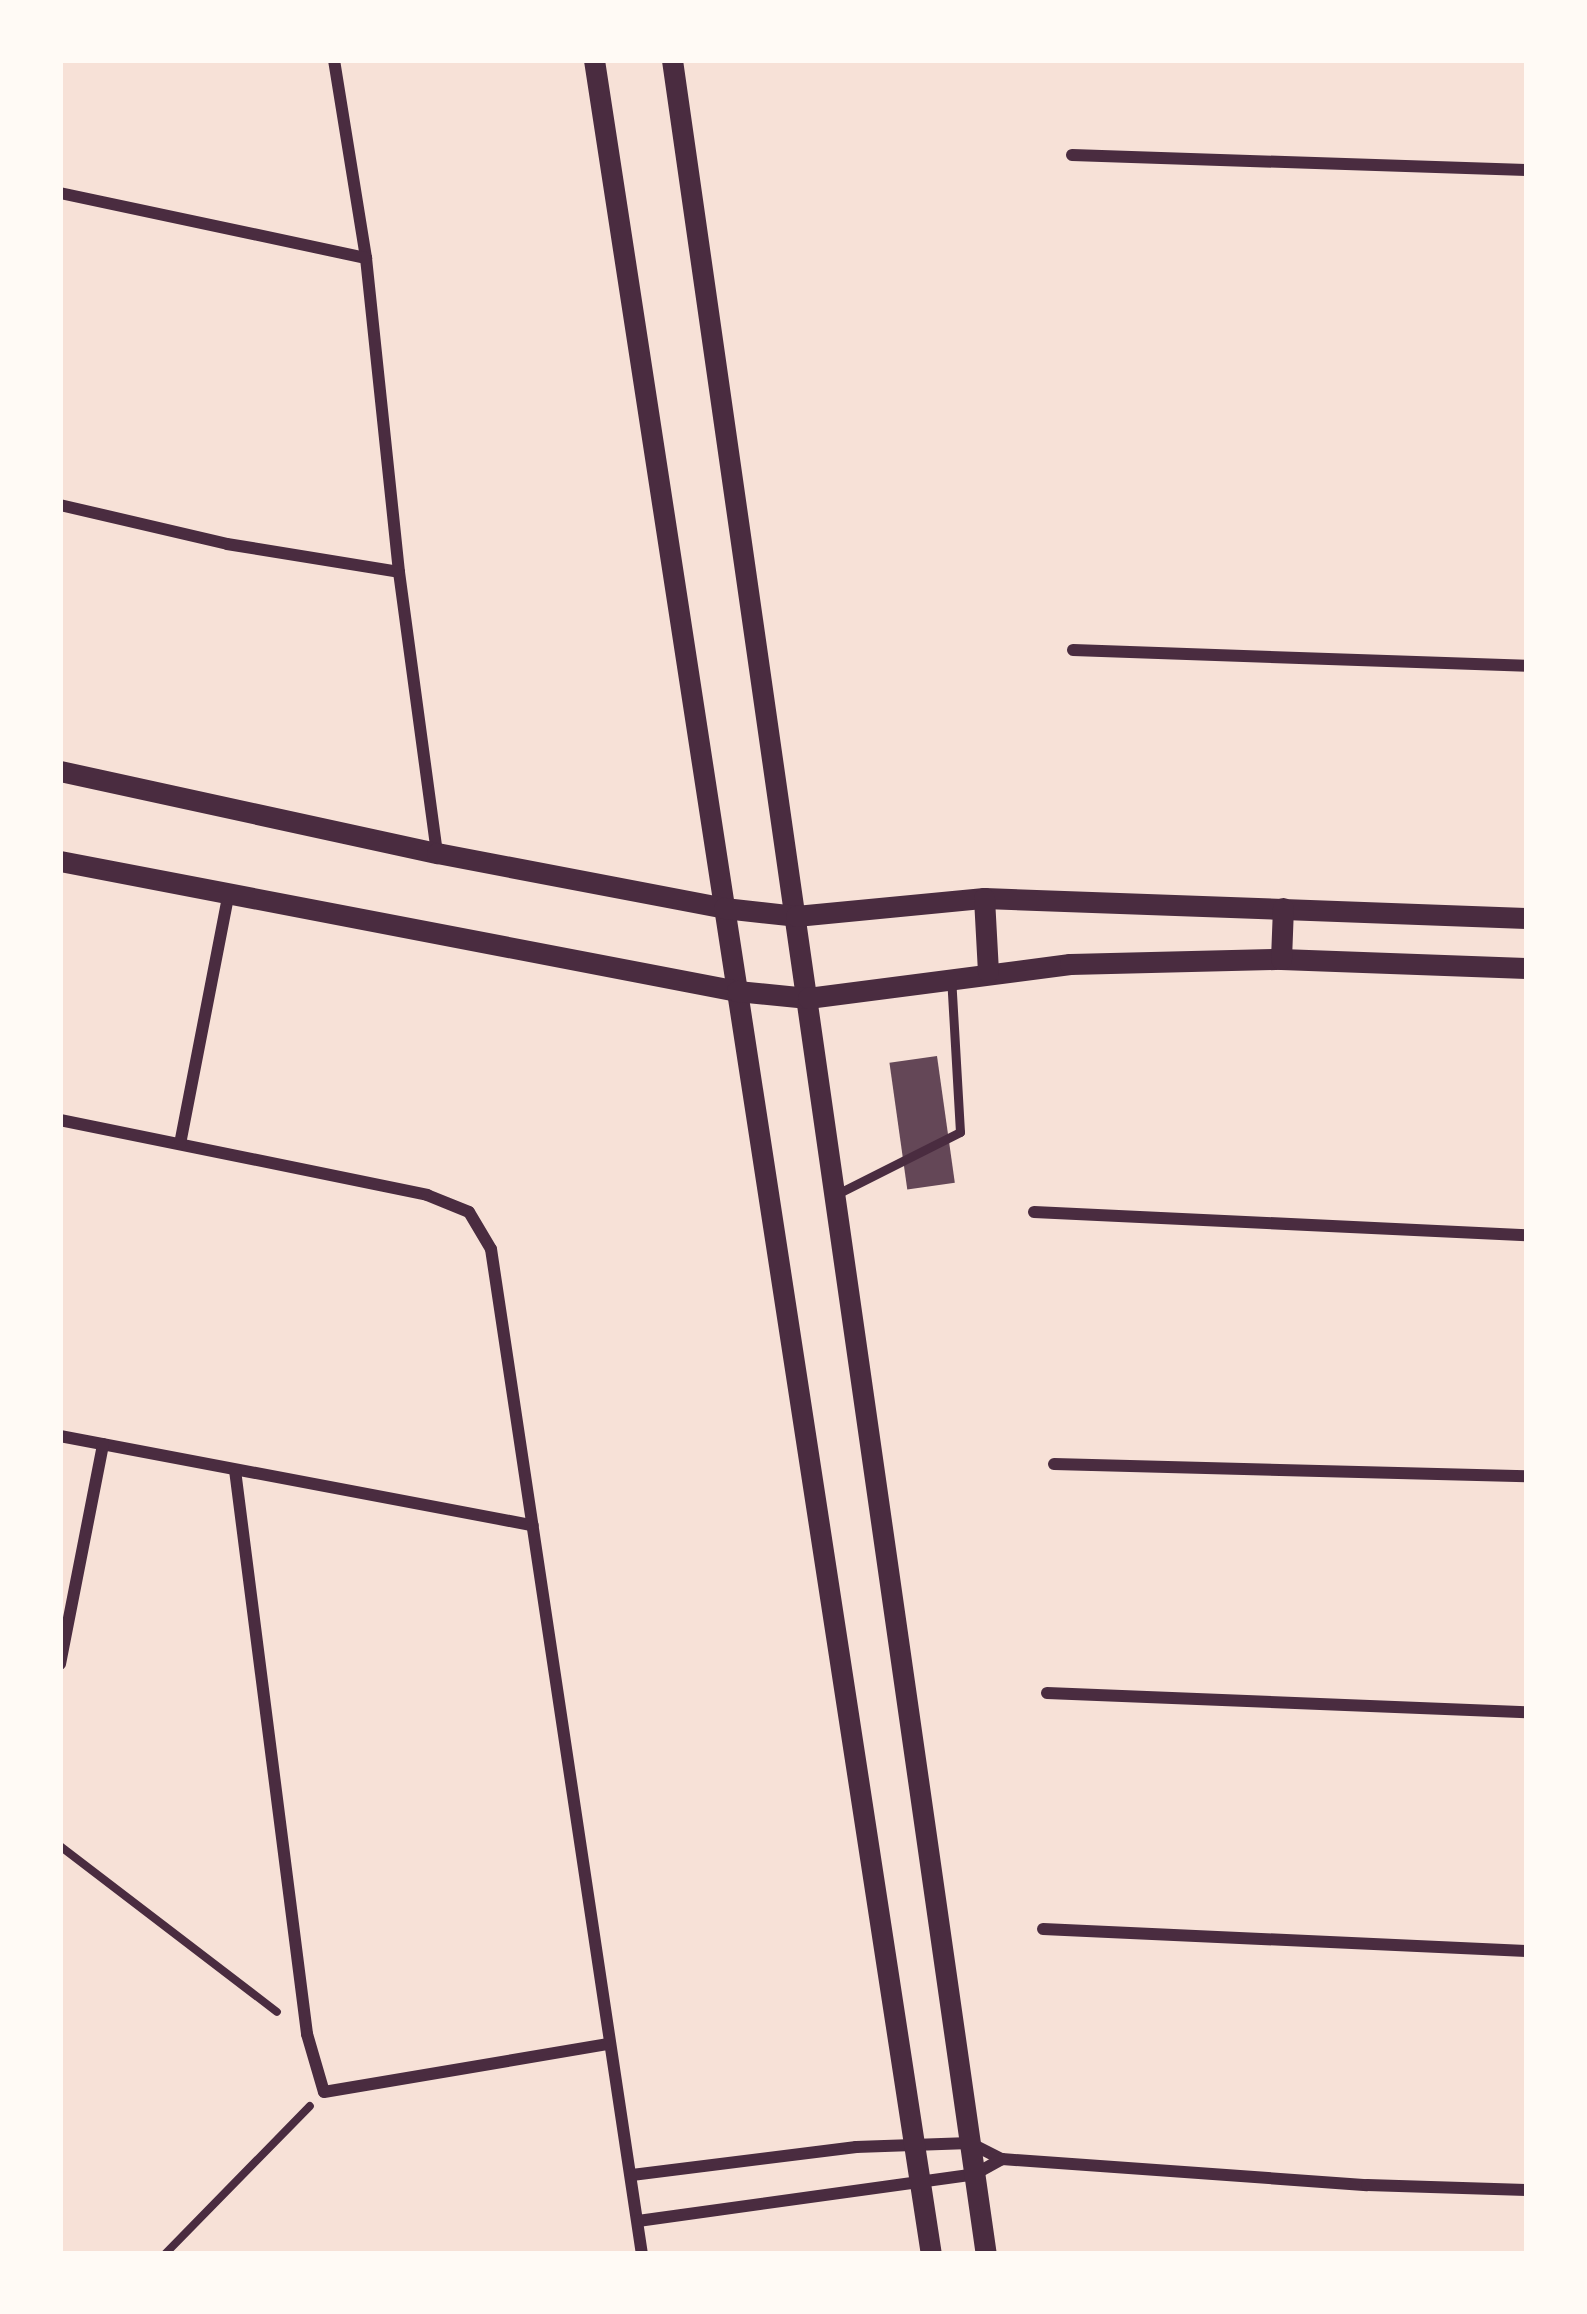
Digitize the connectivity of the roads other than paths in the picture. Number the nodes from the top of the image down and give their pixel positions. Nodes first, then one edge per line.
1 (334, 60) edge
2 (594, 60) edge
3 (673, 60) edge
4 (1072, 155) dead end
5 (1527, 170) edge
6 (60, 193) edge
7 (366, 258) junction
8 (60, 505) edge
9 (399, 572) junction
10 (1072, 650) dead end
11 (1527, 666) edge
12 (60, 771) edge
13 (437, 853) junction
14 (60, 861) edge
15 (228, 897) junction
16 (984, 898) junction
17 (724, 908) junction
18 (1283, 908) junction
19 (796, 916) junction
20 (1527, 918) edge
21 (1281, 959) junction
22 (1527, 968) edge
23 (988, 972) junction
24 (951, 978) junction
25 (737, 991) junction
26 (808, 998) junction
27 (60, 1120) edge
28 (180, 1144) junction
29 (836, 1196) junction
30 (1034, 1212) dead end
31 (1527, 1235) edge
32 (60, 1436) edge
33 (103, 1444) junction
34 (1054, 1464) dead end
35 (236, 1470) junction
36 (1527, 1476) edge
37 (532, 1526) junction
38 (60, 1664) edge
39 (1047, 1693) dead end
40 (1527, 1712) edge
41 (1043, 1929) dead end
42 (1527, 1951) edge
43 (607, 2044) junction
44 (970, 2143) junction
45 (913, 2144) junction
46 (1002, 2159) junction
47 (975, 2174) junction
48 (632, 2175) junction
49 (920, 2183) junction
50 (1527, 2190) edge
51 (638, 2221) junction
52 (642, 2254) edge
53 (931, 2254) edge
54 (986, 2254) edge

1 - 7 street
2 - 17 street
3 - 19 street
4 - 5 street
6 - 7 street
7 - 9 street
8 - 9 street
9 - 13 street
10 - 11 street
12 - 13 street
13 - 17 street
14 - 15 street
15 - 25 street
15 - 28 street
16 - 18 street
16 - 19 street
16 - 23 street
17 - 19 street
17 - 25 street
18 - 20 street
18 - 21 street
19 - 26 street
21 - 22 street
21 - 23 street
23 - 24 street
24 - 26 street
24 - 29 lane
25 - 26 street
25 - 45 street
26 - 29 street
27 - 28 street
28 - 37 street
29 - 44 street
30 - 31 street
32 - 33 street
33 - 35 street
33 - 38 street
34 - 36 street
35 - 37 street
35 - 43 street
37 - 43 street
39 - 40 street
41 - 42 street
43 - 48 street
44 - 45 street
44 - 46 street
44 - 47 street
45 - 48 street
45 - 49 street
46 - 47 street
46 - 50 street
47 - 49 street
47 - 54 street
48 - 51 street
49 - 51 street
49 - 53 street
51 - 52 street

